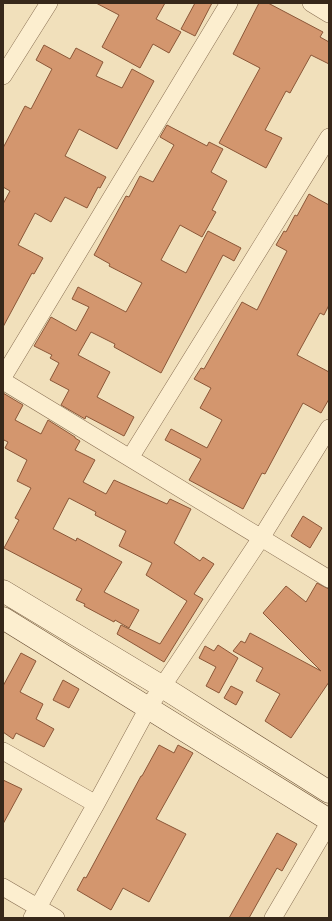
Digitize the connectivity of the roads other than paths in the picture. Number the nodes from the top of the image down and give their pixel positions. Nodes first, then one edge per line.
1 (49, 3) edge
2 (229, 3) edge
3 (3, 76) edge
4 (329, 137) edge
5 (3, 377) edge
6 (3, 381) edge
7 (329, 428) edge
8 (130, 458) junction
9 (261, 538) junction
10 (329, 579) edge
11 (3, 591) edge
12 (3, 618) edge
13 (161, 686) junction
14 (148, 708) junction
15 (3, 751) edge
16 (329, 792) edge
17 (96, 804) junction
18 (329, 822) edge
19 (3, 887) edge
20 (34, 913) edge
21 (56, 918) edge
22 (273, 918) edge

1 - 3 street
2 - 5 street
4 - 8 street
6 - 8 street
7 - 9 street
8 - 9 street
9 - 10 street
9 - 13 street
11 - 13 street
12 - 14 street
13 - 14 street
13 - 16 street
14 - 17 street
14 - 18 street
15 - 17 street
17 - 20 street
18 - 22 street
19 - 20 street
20 - 21 street

